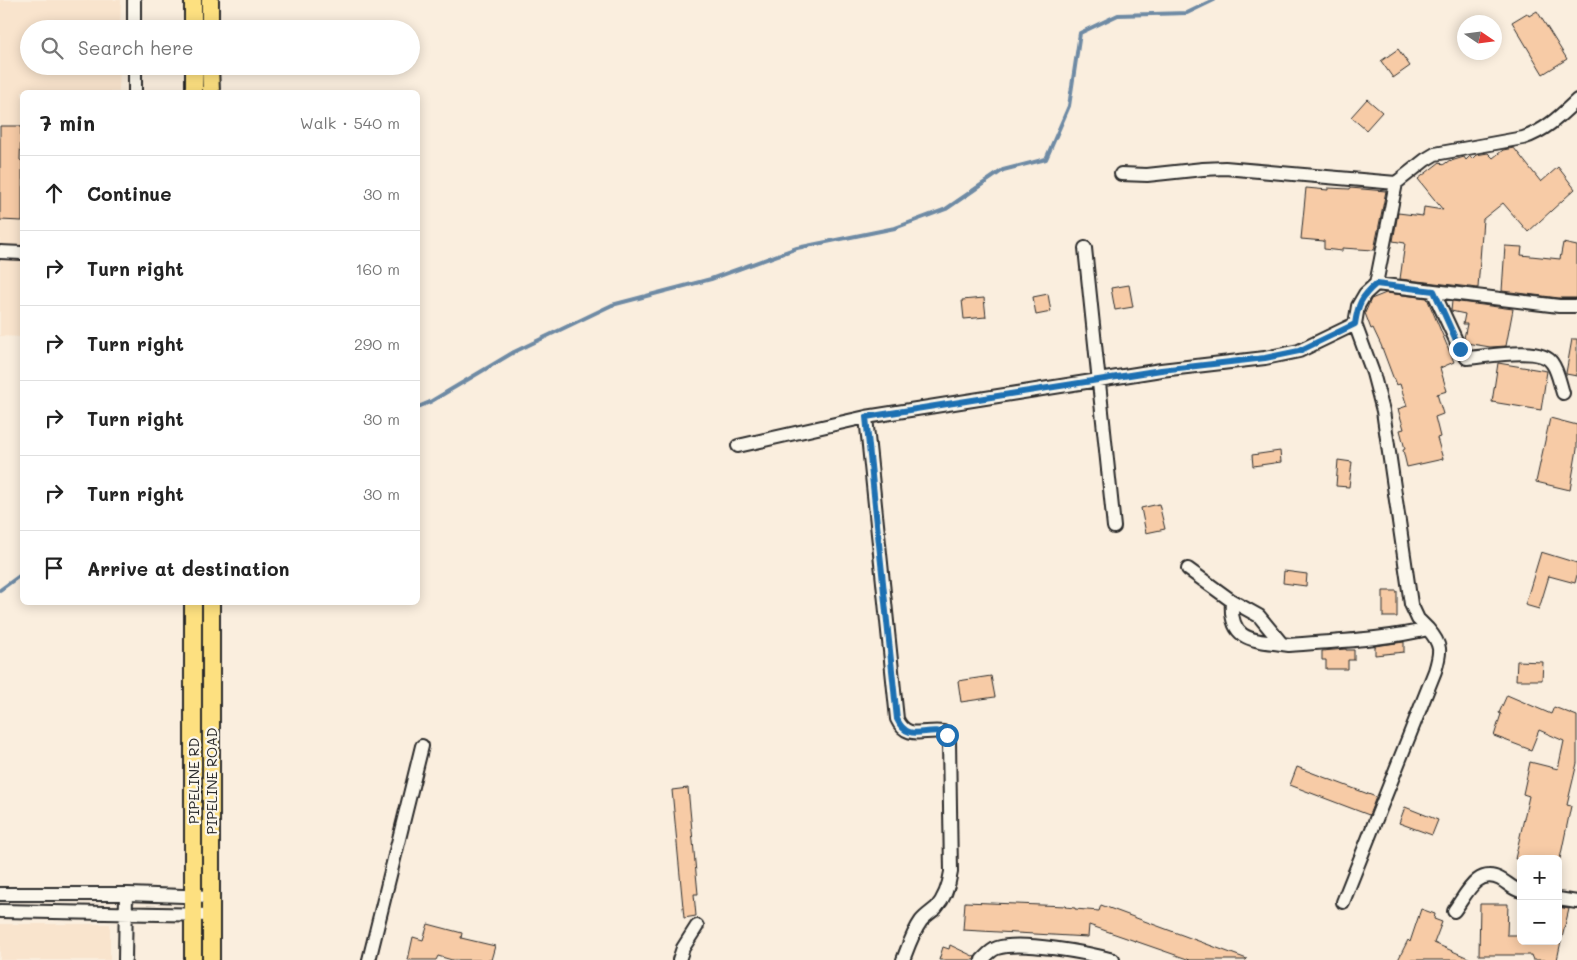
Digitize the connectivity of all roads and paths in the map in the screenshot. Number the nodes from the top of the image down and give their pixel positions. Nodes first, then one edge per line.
1 (134, 0) edge
2 (193, 0) edge
3 (210, 0) edge
4 (134, 20) edge
5 (194, 20) edge
6 (210, 20) edge
7 (135, 75) edge
8 (194, 75) edge
9 (210, 75) edge
10 (135, 90) edge
11 (194, 90) edge
12 (210, 90) edge
13 (1577, 100) edge
14 (1120, 174) dead end
15 (1396, 183) junction
16 (1085, 248) dead end
17 (0, 252) edge
18 (20, 253) edge
19 (1376, 284) junction
20 (1434, 291) junction
21 (1577, 306) edge
22 (1355, 324) junction
23 (1098, 380) junction
24 (1563, 393) dead end
25 (866, 417) junction
26 (738, 446) dead end
27 (1114, 527) dead end
28 (1188, 569) dead end
29 (1232, 601) junction
30 (193, 605) edge
31 (211, 605) edge
32 (1428, 629) junction
33 (1282, 644) junction
34 (422, 746) dead end
35 (1517, 890) edge
36 (0, 894) edge
37 (130, 894) junction
38 (193, 897) junction
39 (211, 897) junction
40 (1562, 900) edge
41 (1343, 902) dead end
42 (1577, 902) edge
43 (0, 910) edge
44 (1454, 911) dead end
45 (130, 913) junction
46 (192, 915) junction
47 (211, 915) junction
48 (697, 926) dead end
49 (1064, 955) edge
50 (1109, 959) edge
51 (125, 960) edge
52 (134, 960) edge
53 (193, 960) edge
54 (211, 960) edge
55 (369, 960) edge
56 (679, 960) edge
57 (904, 960) edge
58 (982, 960) edge

1 - 4 street
2 - 5 main road
3 - 6 main road
7 - 10 street
8 - 11 main road
9 - 12 main road
13 - 15 street
14 - 15 street
15 - 19 street
16 - 23 street
17 - 18 street
19 - 20 street
19 - 22 street
20 - 21 street
20 - 24 street
22 - 23 street
22 - 32 street
23 - 25 street
23 - 27 street
25 - 26 street
25 - 57 street
28 - 29 street
29 - 33 street
29 - 33 street
30 - 38 main road, PIPELINE RD
31 - 39 main road, PIPELINE ROAD
32 - 33 street
32 - 41 street
34 - 55 street
35 - 44 street
36 - 37 street
37 - 38 street
37 - 45 street
38 - 39 street
38 - 46 main road, PIPELINE RD
39 - 47 main road, PIPELINE ROAD
40 - 42 street
43 - 45 street
45 - 46 street
45 - 51 street
45 - 52 street
46 - 47 street
46 - 53 main road, PIPELINE RD
47 - 54 main road, PIPELINE ROAD
48 - 56 street
49 - 50 street
49 - 58 street

